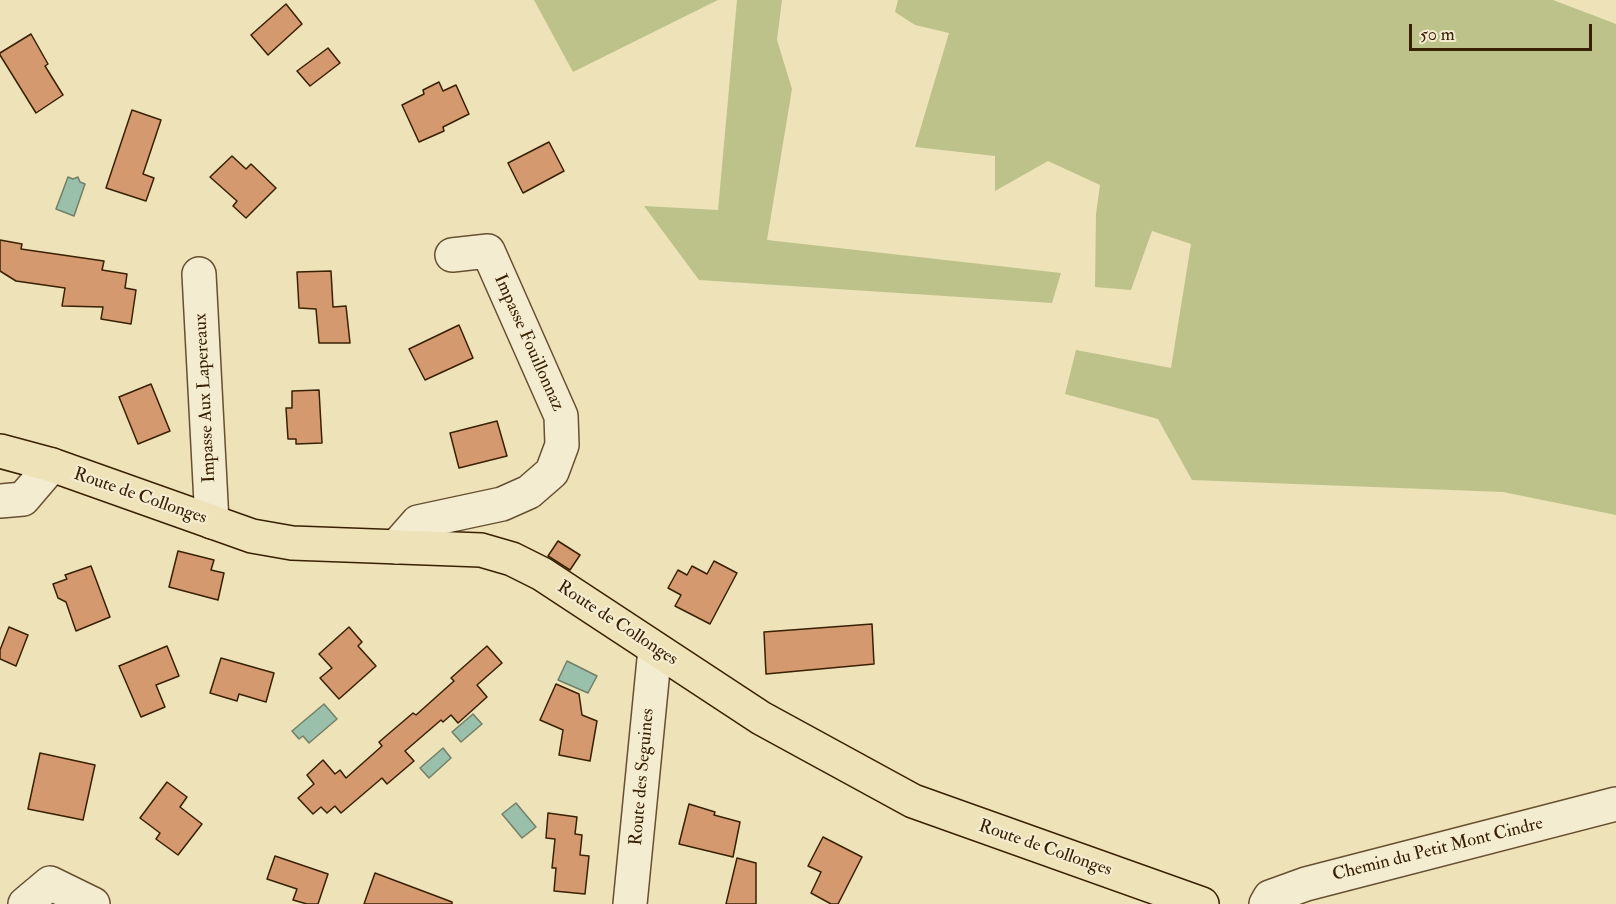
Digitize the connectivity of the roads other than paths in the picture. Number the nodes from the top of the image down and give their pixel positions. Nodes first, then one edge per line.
1 (452, 255) dead end
2 (199, 274) dead end
3 (0, 451) edge
4 (52, 465) junction
5 (0, 501) edge
6 (212, 522) junction
7 (396, 547) junction
8 (655, 650) junction
9 (1616, 804) edge
10 (25, 904) edge
11 (93, 904) edge
12 (630, 904) edge
13 (1202, 904) edge
14 (1266, 904) edge

1 - 7 street, Impasse Fouillonnaz
2 - 6 street, Impasse Aux Lapereaux
3 - 4 main road, Route de Collonges
4 - 5 street
4 - 6 main road, Route de Collonges
6 - 7 main road, Route de Collonges
7 - 8 main road, Route de Collonges
8 - 12 street, Route des Seguines
8 - 13 main road, Route de Collonges
9 - 14 street, Chemin du Petit Mont Cindre
10 - 11 street

